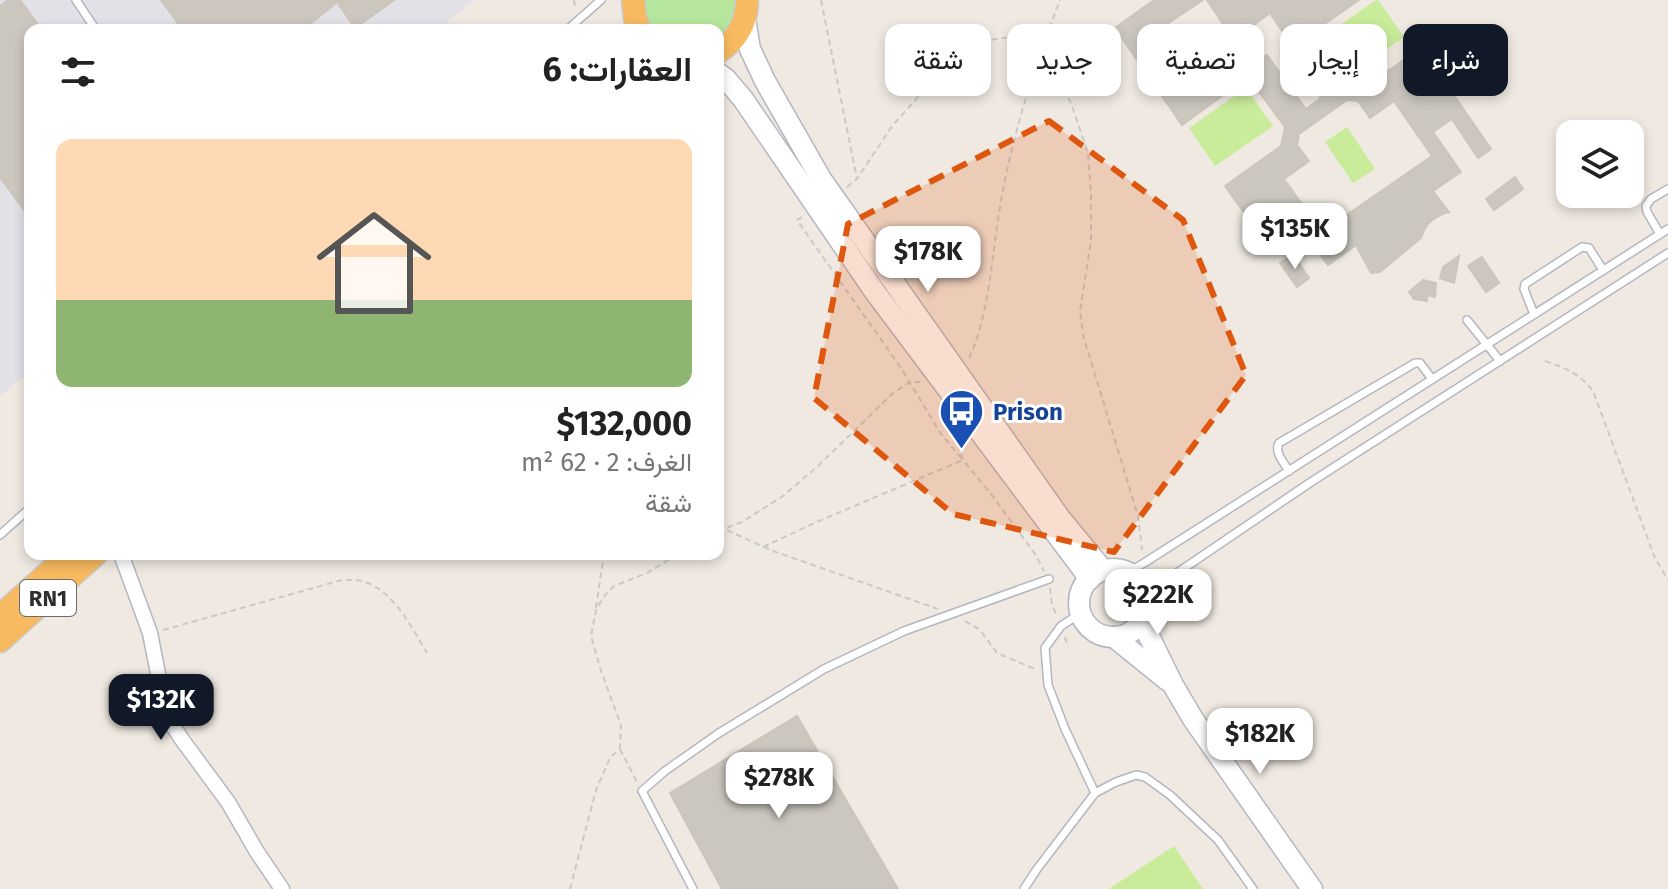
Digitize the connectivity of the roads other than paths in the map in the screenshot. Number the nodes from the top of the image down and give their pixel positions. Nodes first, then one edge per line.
1 (76, 0) edge
2 (601, 0) edge
3 (746, 9) edge
4 (92, 24) edge
5 (574, 24) edge
6 (724, 48) edge
7 (724, 78) edge
8 (1668, 189) edge
9 (826, 203) junction
10 (1668, 229) edge
11 (1660, 234) junction
12 (1668, 253) edge
13 (1603, 270) junction
14 (1534, 314) junction
15 (1467, 320) dead end
16 (1487, 345) junction
17 (1500, 361) junction
18 (1432, 379) junction
19 (1289, 471) junction
20 (24, 513) edge
21 (0, 535) edge
22 (62, 560) edge
23 (89, 560) edge
24 (123, 560) edge
25 (1136, 568) junction
26 (1096, 575) junction
27 (1049, 579) road end
28 (1146, 594) junction
29 (1081, 613) junction
30 (0, 616) edge
31 (1142, 622) junction
32 (1114, 637) junction
33 (0, 641) edge
34 (1173, 685) junction
35 (1095, 793) junction
36 (282, 889) edge
37 (693, 889) edge
38 (1024, 889) edge
39 (1253, 889) edge
40 (1312, 889) edge

1 - 4 lane
2 - 5 lane
3 - 6 highway
3 - 9 main road
7 - 9 main road
8 - 11 lane
9 - 26 main road
10 - 11 lane
11 - 13 lane
12 - 17 lane
13 - 14 lane
13 - 14 lane
14 - 16 lane
15 - 16 lane
16 - 17 lane
16 - 18 lane
17 - 28 lane
18 - 19 lane
18 - 19 lane
19 - 25 lane
20 - 21 lane
22 - 30 highway, RN1
23 - 33 highway, RN1
24 - 36 street
25 - 26 main road
25 - 28 main road
26 - 29 main road
27 - 37 lane
28 - 31 main road
29 - 32 main road
29 - 35 lane
31 - 32 main road
31 - 34 main road
32 - 34 main road
34 - 40 main road
35 - 38 lane
35 - 39 lane

